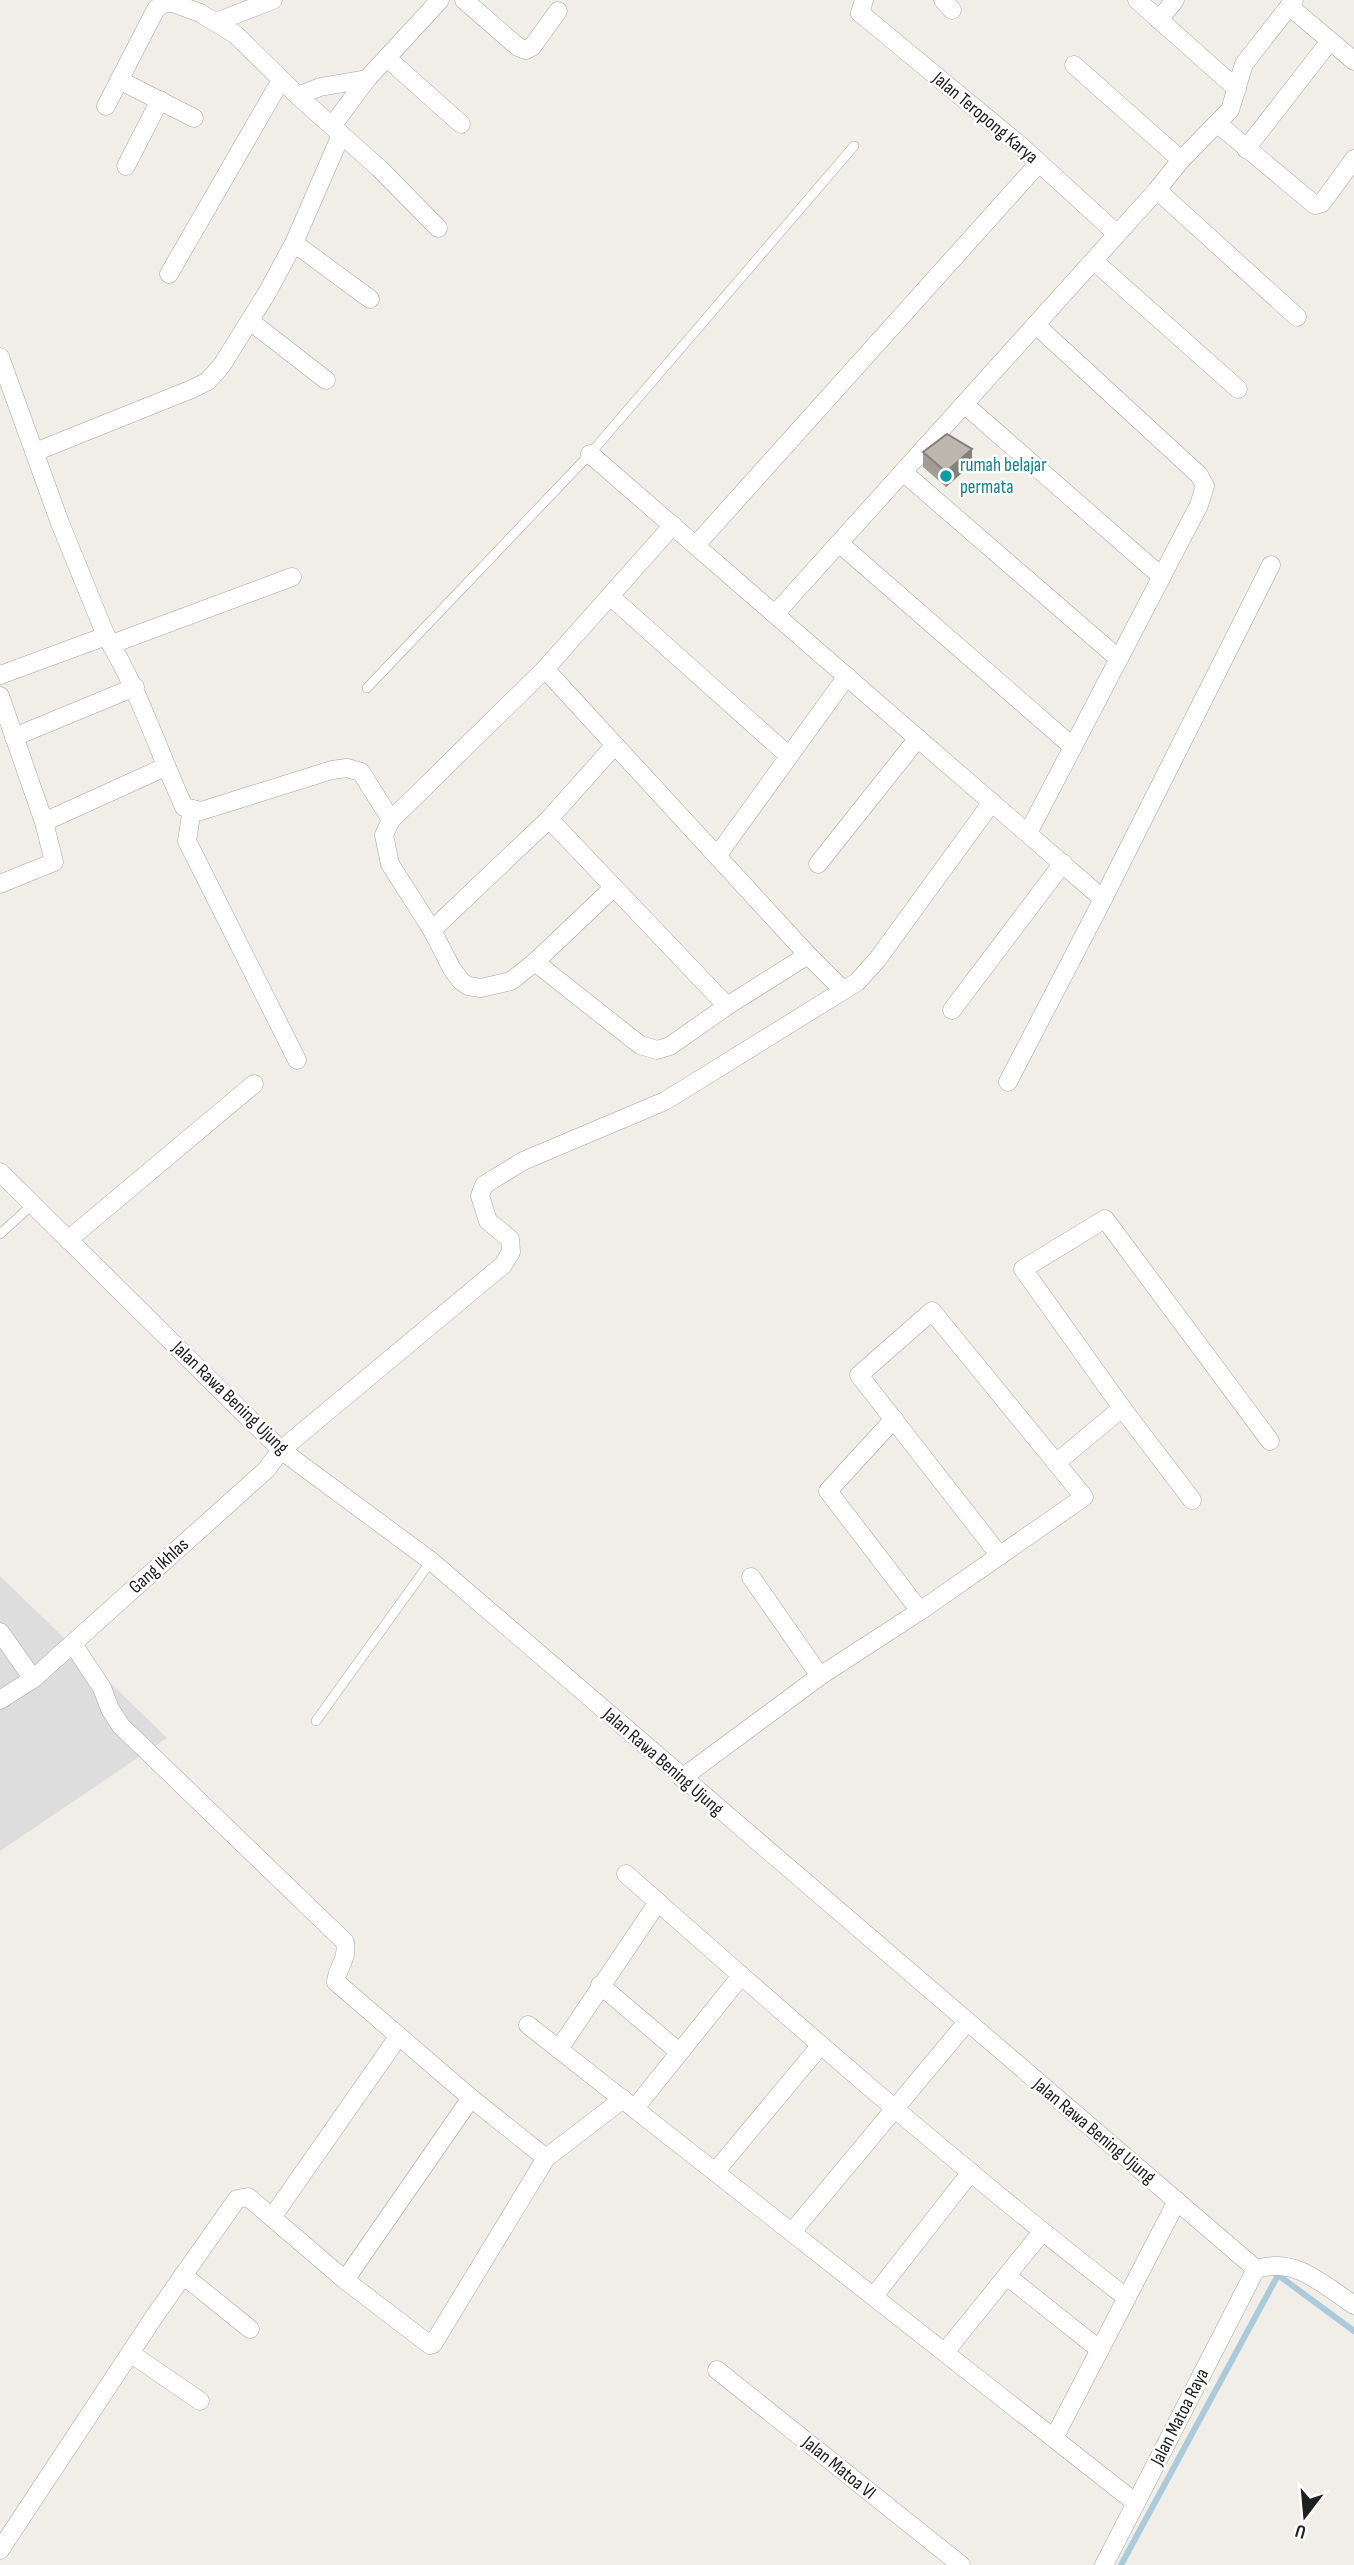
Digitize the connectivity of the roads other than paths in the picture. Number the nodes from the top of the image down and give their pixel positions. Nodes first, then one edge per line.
1 (273, 0) edge
2 (464, 0) edge
3 (864, 0) edge
4 (1137, 0) edge
5 (1175, 0) edge
6 (436, 2) edge
7 (1291, 3) edge
8 (558, 11) dead end
9 (1159, 20) junction
10 (216, 22) junction
11 (1330, 41) junction
12 (387, 58) junction
13 (1354, 61) edge
14 (1074, 65) dead end
15 (281, 79) junction
16 (367, 79) junction
17 (120, 80) junction
18 (1237, 89) junction
19 (298, 96) junction
20 (160, 100) junction
21 (106, 106) dead end
22 (194, 118) dead end
23 (461, 124) dead end
24 (1218, 124) junction
25 (337, 130) junction
26 (854, 146) dead end
27 (1246, 149) junction
28 (1354, 159) edge
29 (1181, 160) junction
30 (1039, 163) junction
31 (126, 166) dead end
32 (1157, 190) junction
33 (439, 228) dead end
34 (1117, 234) junction
35 (294, 243) junction
36 (1094, 261) junction
37 (169, 274) dead end
38 (370, 299) dead end
39 (1297, 317) dead end
40 (250, 321) junction
41 (1036, 325) junction
42 (0, 357) edge
43 (326, 380) dead end
44 (1238, 389) dead end
45 (964, 404) junction
46 (34, 452) junction
47 (590, 454) junction
48 (903, 472) junction
49 (673, 526) junction
50 (839, 543) junction
51 (696, 545) junction
52 (1271, 565) dead end
53 (292, 577) dead end
54 (1162, 577) junction
55 (610, 596) junction
56 (775, 614) junction
57 (109, 640) junction
58 (1119, 659) junction
59 (545, 669) junction
60 (0, 675) edge
61 (847, 676) junction
62 (135, 687) junction
63 (367, 688) dead end
64 (0, 696) edge
65 (14, 737) junction
66 (918, 738) junction
67 (615, 745) junction
68 (1073, 747) junction
69 (789, 756) junction
70 (165, 767) junction
71 (992, 802) junction
72 (192, 809) junction
73 (549, 819) junction
74 (391, 820) junction
75 (44, 822) junction
76 (1028, 833) junction
77 (717, 856) junction
78 (1063, 863) junction
79 (818, 864) dead end
80 (0, 884) edge
81 (614, 887) junction
82 (1103, 899) junction
83 (432, 930) junction
84 (808, 955) junction
85 (535, 962) junction
86 (842, 989) junction
87 (727, 1006) junction
88 (952, 1010) dead end
89 (297, 1060) dead end
90 (1008, 1082) dead end
91 (254, 1084) dead end
92 (0, 1172) edge
93 (33, 1204) junction
94 (0, 1234) edge
95 (68, 1240) junction
96 (1122, 1408) junction
97 (894, 1419) junction
98 (1270, 1441) dead end
99 (281, 1450) junction
100 (1056, 1463) junction
101 (1192, 1500) dead end
102 (1000, 1556) junction
103 (431, 1561) junction
104 (751, 1577) dead end
105 (920, 1611) junction
106 (0, 1632) edge
107 (73, 1644) junction
108 (820, 1676) junction
109 (33, 1679) junction
110 (0, 1700) edge
111 (316, 1721) dead end
112 (682, 1778) junction
113 (626, 1874) dead end
114 (657, 1902) junction
115 (741, 1976) junction
116 (600, 1985) junction
117 (967, 2022) junction
118 (528, 2025) dead end
119 (398, 2037) junction
120 (820, 2046) junction
121 (559, 2049) junction
122 (679, 2052) junction
123 (471, 2098) junction
124 (629, 2104) junction
125 (894, 2108) junction
126 (546, 2158) junction
127 (715, 2172) junction
128 (971, 2172) junction
129 (1177, 2201) junction
130 (273, 2216) junction
131 (792, 2232) junction
132 (1042, 2232) junction
133 (1256, 2269) junction
134 (183, 2275) junction
135 (1007, 2276) junction
136 (345, 2280) junction
137 (874, 2297) junction
138 (1127, 2298) junction
139 (1354, 2305) edge
140 (250, 2329) dead end
141 (1100, 2350) junction
142 (130, 2353) junction
143 (945, 2353) junction
144 (717, 2371) dead end
145 (200, 2402) dead end
146 (1054, 2438) junction
147 (1136, 2503) junction
148 (0, 2550) edge
149 (961, 2565) edge
150 (1104, 2565) edge

1 - 10 street
2 - 8 street
3 - 30 street, Jalan Teropong Karya
4 - 9 street
5 - 9 street
6 - 12 street
7 - 11 street
7 - 18 street
9 - 18 street
10 - 15 street
10 - 17 street
11 - 13 street
11 - 27 street
12 - 16 street
12 - 23 street
14 - 29 street
15 - 19 street
15 - 37 street
16 - 19 street
16 - 25 street
17 - 20 street
17 - 21 street
18 - 24 street
19 - 25 street
20 - 22 street
20 - 31 street
24 - 27 street
24 - 29 street
25 - 33 street
25 - 35 street
26 - 47 lane
27 - 28 street
29 - 32 street
30 - 34 street, Jalan Teropong Karya
30 - 51 street
32 - 34 street
32 - 39 street
34 - 36 street
35 - 38 street
35 - 40 street
36 - 41 street
36 - 44 street
40 - 43 street
40 - 46 street
41 - 45 street
41 - 54 street
42 - 46 street
45 - 48 street
45 - 54 street
46 - 57 street
47 - 49 street
47 - 63 lane
48 - 50 street
48 - 58 street
49 - 51 street
49 - 55 street
50 - 56 street
50 - 68 street
51 - 56 street
52 - 82 street
53 - 57 street
54 - 58 street
55 - 59 street
55 - 69 street
56 - 61 street
57 - 60 street
57 - 62 street
58 - 68 street
59 - 67 street
59 - 74 street
61 - 66 street
61 - 69 street
62 - 65 street
62 - 70 street
64 - 65 street
65 - 75 street
66 - 71 street
66 - 79 street
67 - 73 street
67 - 77 street
68 - 76 street
69 - 77 street
70 - 72 street
70 - 75 street
71 - 76 street
71 - 86 street
72 - 74 street
72 - 89 street
73 - 81 street
73 - 83 street
74 - 83 street
75 - 80 street
76 - 78 street
77 - 84 street
78 - 82 street
78 - 88 street
81 - 85 street
81 - 87 street
82 - 90 street
83 - 85 street
84 - 86 street
84 - 87 street
85 - 87 street
86 - 99 street, Gang Ikhlas
91 - 95 street
92 - 93 street, Jalan Rawa Bening Ujung
93 - 94 lane
93 - 95 street, Jalan Rawa Bening Ujung
95 - 99 street, Jalan Rawa Bening Ujung
96 - 98 street
96 - 100 street
96 - 101 street
97 - 100 street
97 - 102 street
97 - 105 street
99 - 103 street, Jalan Rawa Bening Ujung
99 - 107 street, Gang Ikhlas
100 - 102 street
102 - 105 street
103 - 111 lane
103 - 112 street, Jalan Rawa Bening Ujung
104 - 108 street
105 - 108 street
106 - 109 street
107 - 109 street, Gang Ikhlas
107 - 119 street
108 - 112 street
109 - 110 street, Gang Ikhlas
112 - 117 street, Jalan Rawa Bening Ujung
113 - 114 street
114 - 115 street
114 - 116 street
115 - 120 street
115 - 122 street
116 - 121 street
116 - 122 street
117 - 125 street
117 - 129 street, Jalan Rawa Bening Ujung
118 - 121 street
119 - 123 street
119 - 130 street
120 - 125 street
120 - 127 street
121 - 124 street
122 - 124 street
123 - 126 street
123 - 136 street
124 - 126 street
124 - 127 street
125 - 128 street
125 - 131 street
126 - 136 street
127 - 131 street
128 - 132 street
128 - 137 street
129 - 133 street, Jalan Rawa Bening Ujung
129 - 138 street
130 - 134 street
130 - 136 street
131 - 137 street
132 - 135 street
132 - 138 street
133 - 139 street
133 - 147 street, Jalan Matoa Raya
134 - 140 street
134 - 142 street
135 - 141 street
135 - 143 street
137 - 143 street
138 - 141 street
141 - 146 street
142 - 145 street
142 - 148 street
143 - 146 street
144 - 149 street, Jalan Matoa VI
146 - 147 street
147 - 150 street, Jalan Matoa Raya

